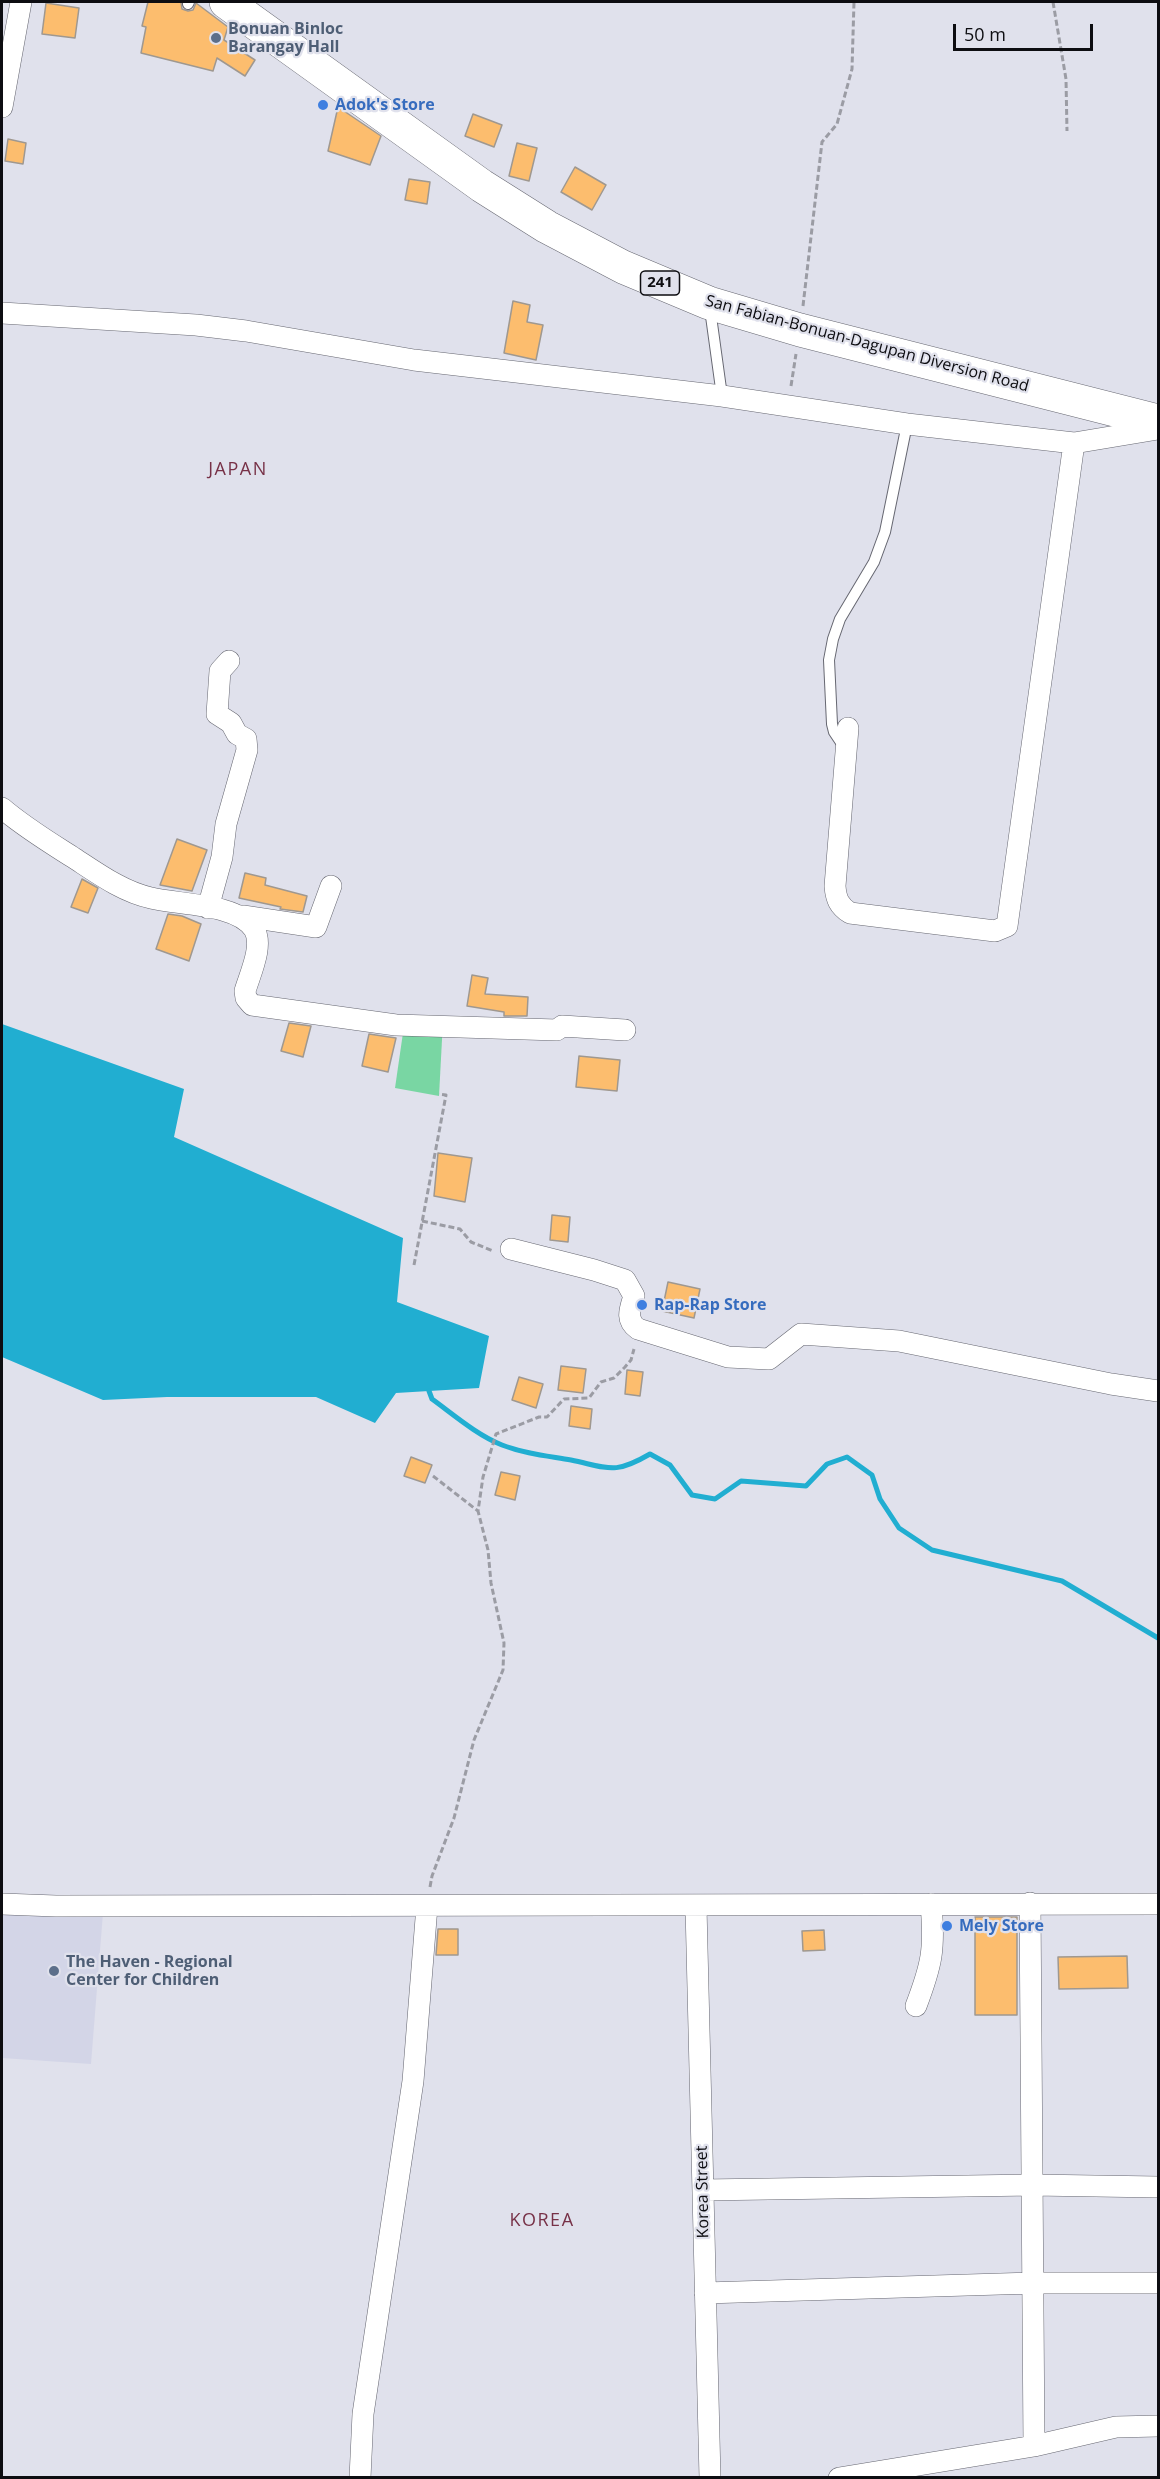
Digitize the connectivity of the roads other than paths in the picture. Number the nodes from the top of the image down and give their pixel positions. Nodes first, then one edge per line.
1 (21, 2) edge
2 (226, 2) edge
3 (8, 34) edge
4 (2, 107) edge
5 (709, 303) junction
6 (2, 313) edge
7 (722, 396) junction
8 (1158, 421) edge
9 (907, 424) junction
10 (1158, 429) edge
11 (1074, 443) junction
12 (229, 661) dead end
13 (848, 728) dead end
14 (847, 750) junction
15 (2, 808) edge
16 (331, 886) dead end
17 (208, 908) junction
18 (243, 916) junction
19 (625, 1030) dead end
20 (512, 1249) road end
21 (1158, 1391) edge
22 (1030, 1903) junction
23 (2, 1904) edge
24 (931, 1904) junction
25 (1158, 1904) edge
26 (427, 1906) junction
27 (696, 1907) junction
28 (916, 2007) dead end
29 (1033, 2185) junction
30 (1158, 2187) edge
31 (703, 2190) junction
32 (1032, 2283) junction
33 (1158, 2283) edge
34 (705, 2293) junction
35 (1158, 2426) edge
36 (1034, 2446) junction
37 (360, 2478) edge
38 (710, 2478) edge
39 (838, 2478) edge

1 - 3 street
2 - 5 main road, San Fabian-Bonuan-Dagupan Diversion Road / 241
3 - 4 street
5 - 7 lane
5 - 8 main road, San Fabian-Bonuan-Dagupan Diversion Road / 241
6 - 7 street
7 - 9 street
9 - 11 street
9 - 14 lane
10 - 11 street
11 - 14 street
12 - 17 street
13 - 14 street
15 - 17 street
16 - 18 street
17 - 18 street
18 - 19 street
20 - 21 street
22 - 24 street
22 - 25 street
22 - 29 street
23 - 26 street
24 - 27 street
24 - 28 street
26 - 27 street
26 - 37 street
27 - 31 street, Korea Street
29 - 30 street
29 - 31 street
29 - 32 street
31 - 34 street, Korea Street
32 - 33 street
32 - 34 street
32 - 36 street
34 - 38 street, Korea Street
35 - 36 street
36 - 39 street

